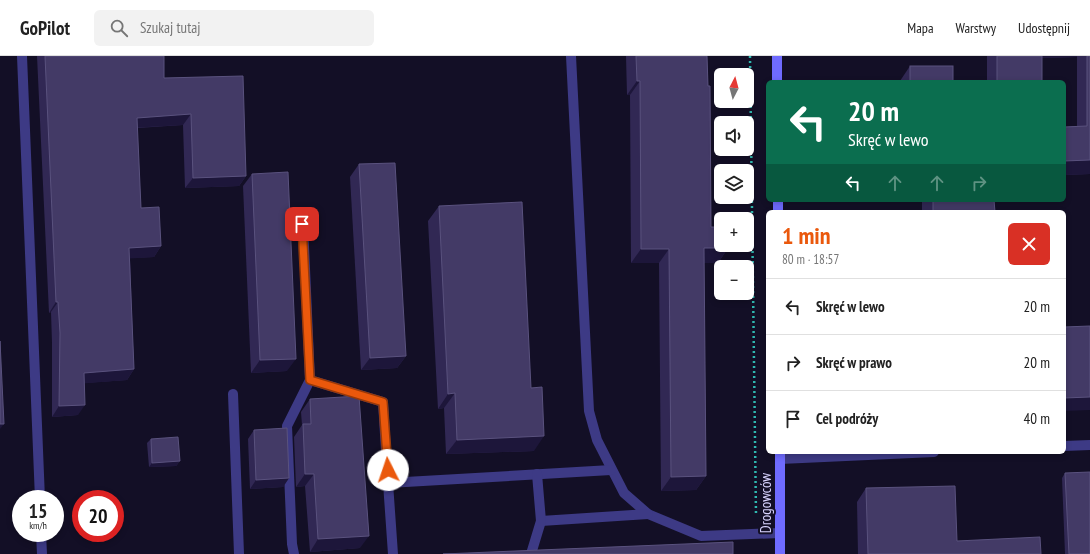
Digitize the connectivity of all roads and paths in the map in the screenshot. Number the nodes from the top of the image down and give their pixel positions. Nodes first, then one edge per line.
1 (22, 56) edge
2 (571, 56) edge
3 (750, 56) edge
4 (777, 56) edge
5 (777, 80) edge
6 (302, 224) dead end
7 (310, 380) junction
8 (233, 394) dead end
9 (1090, 445) edge
10 (1066, 446) edge
11 (831, 454) edge
12 (780, 455) edge
13 (612, 470) junction
14 (537, 474) junction
15 (388, 483) junction
16 (40, 490) edge
17 (648, 514) junction
18 (541, 521) junction
19 (780, 533) junction
20 (757, 534) junction
21 (41, 542) edge
22 (42, 554) edge
23 (239, 554) edge
24 (294, 554) edge
25 (393, 554) edge
26 (530, 554) edge
27 (780, 554) edge

1 - 16 lane
2 - 13 lane
3 - 20 path
4 - 5 street
6 - 7 lane
7 - 15 lane
7 - 24 lane
8 - 23 lane
9 - 10 lane
11 - 12 lane
12 - 19 street, Drogowców
13 - 14 lane
13 - 17 lane
14 - 15 lane
14 - 18 lane
15 - 25 lane
17 - 18 lane
17 - 20 lane
18 - 26 lane
19 - 20 lane
19 - 27 street, Drogowców
21 - 22 lane

